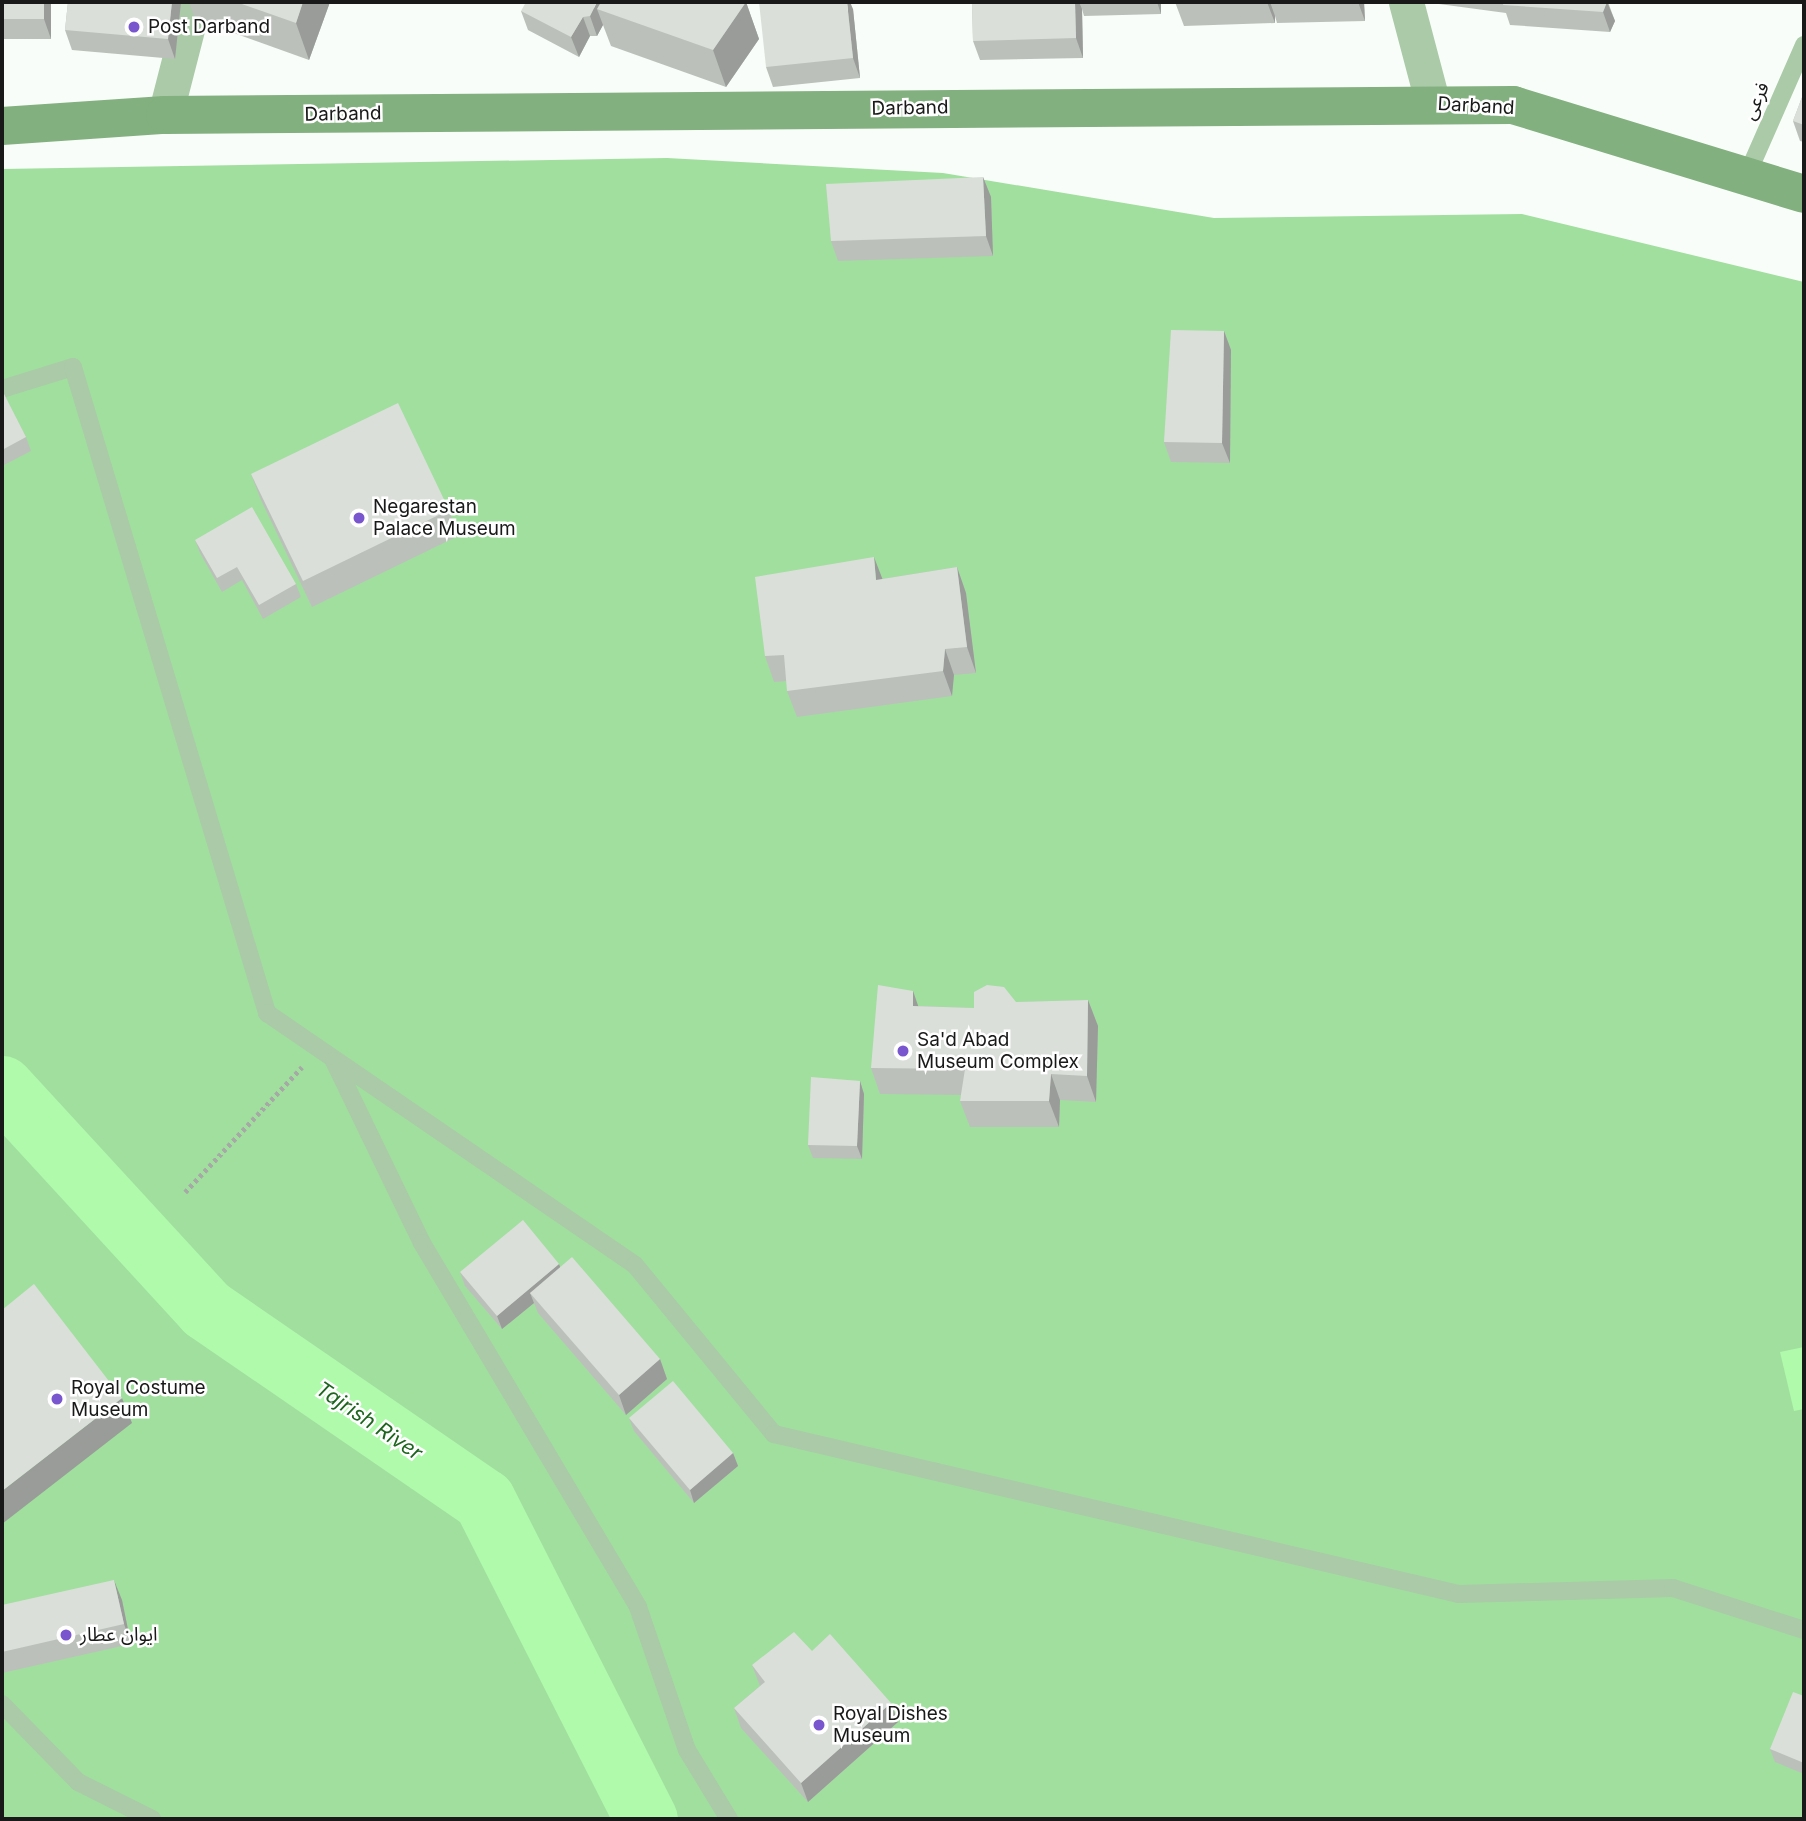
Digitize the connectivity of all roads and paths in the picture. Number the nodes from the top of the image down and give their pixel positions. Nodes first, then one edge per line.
1 (194, 2) edge
2 (1406, 2) edge
3 (1804, 45) edge
4 (1433, 104) junction
5 (165, 115) junction
6 (2, 126) edge
7 (1747, 174) junction
8 (1804, 194) edge
9 (2, 389) edge
10 (326, 1053) junction
11 (185, 1192) dead end
12 (1804, 1630) edge
13 (2, 1704) edge
14 (152, 1819) edge
15 (729, 1819) edge

1 - 5 street
2 - 4 street
3 - 7 lane, فرعی
4 - 5 main road, Darband
4 - 7 main road, Darband
5 - 6 main road, Darband
7 - 8 main road, Darband
9 - 10 lane
10 - 11 path
10 - 12 lane
10 - 15 lane
13 - 14 lane

